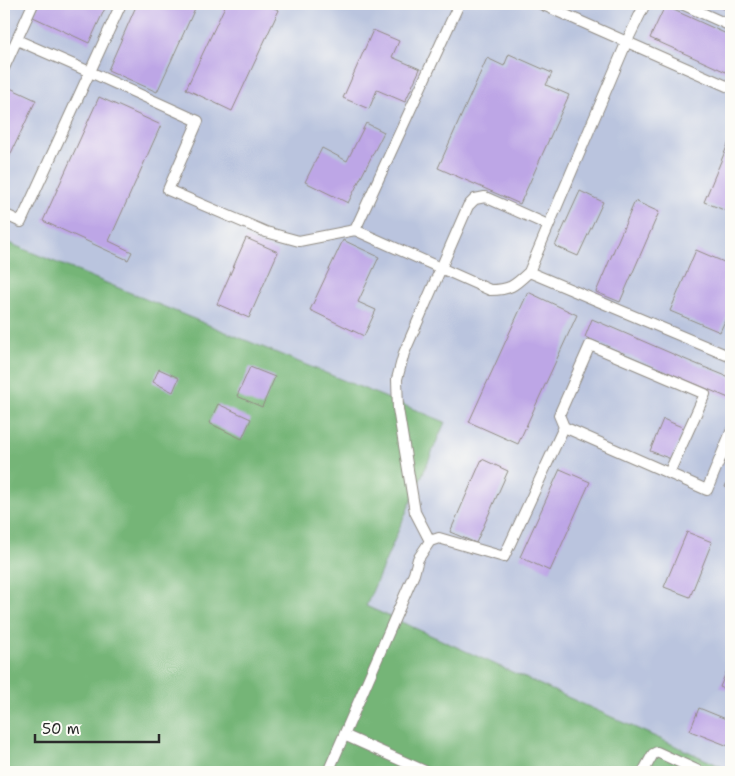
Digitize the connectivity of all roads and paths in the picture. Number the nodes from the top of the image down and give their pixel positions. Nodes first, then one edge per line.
1 (33, 4) edge
2 (121, 4) edge
3 (459, 4) edge
4 (541, 4) edge
5 (645, 4) edge
6 (682, 4) edge
7 (731, 26) edge
8 (17, 40) junction
9 (627, 41) junction
10 (4, 68) edge
11 (90, 72) junction
12 (731, 88) edge
13 (4, 214) edge
14 (548, 225) junction
15 (355, 230) junction
16 (440, 268) junction
17 (529, 272) junction
18 (731, 357) edge
19 (564, 427) junction
20 (731, 432) edge
21 (669, 473) junction
22 (430, 541) junction
23 (344, 736) junction
24 (328, 772) edge
25 (426, 772) edge
26 (644, 772) edge
27 (701, 772) edge

1 - 8 lane
2 - 11 lane
3 - 15 lane
4 - 9 lane
5 - 9 lane
6 - 7 lane
8 - 10 lane
8 - 11 lane
9 - 12 lane
9 - 14 lane
11 - 13 lane
11 - 15 lane
14 - 16 lane
14 - 17 lane
15 - 16 lane
16 - 17 lane
16 - 22 lane
17 - 18 lane
19 - 21 lane
19 - 21 lane
19 - 22 lane
20 - 21 lane
22 - 23 lane
23 - 24 lane
23 - 25 lane
26 - 27 lane

